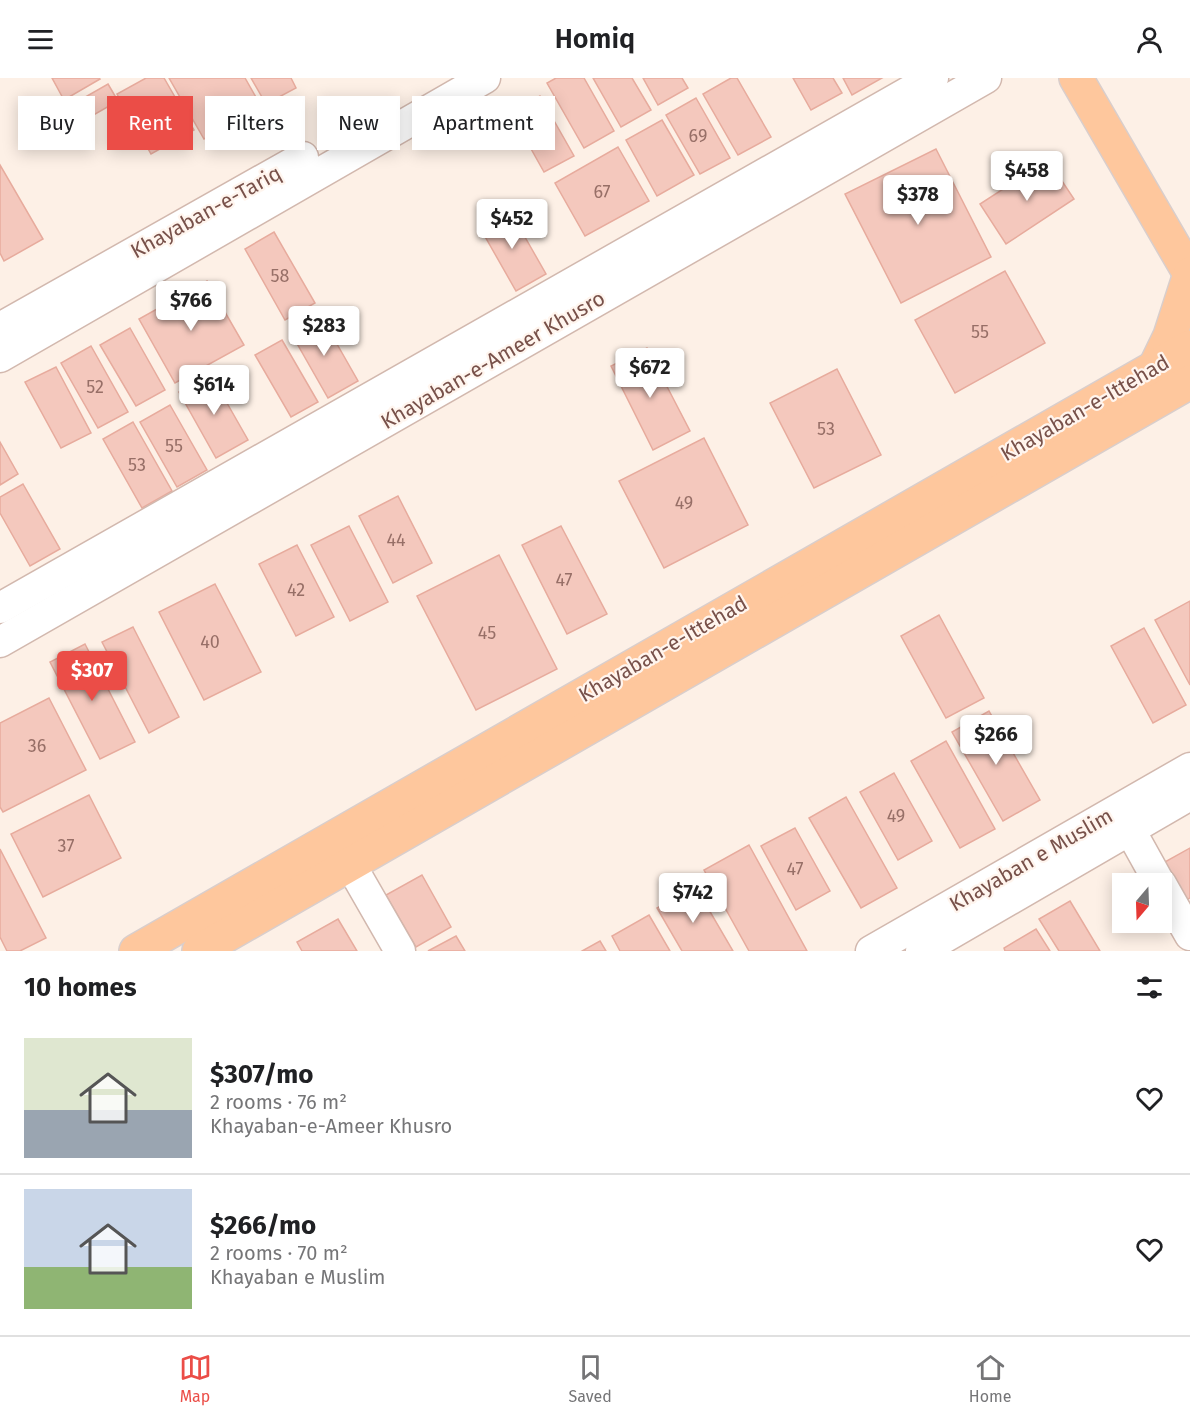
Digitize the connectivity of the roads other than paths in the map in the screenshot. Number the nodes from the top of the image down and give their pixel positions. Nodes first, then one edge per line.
1 (442, 78) edge
2 (485, 78) edge
3 (933, 78) edge
4 (986, 78) edge
5 (1076, 78) edge
6 (320, 159) junction
7 (1190, 274) edge
8 (0, 328) edge
9 (1190, 347) edge
10 (0, 357) edge
11 (1155, 367) junction
12 (1188, 385) edge
13 (140, 529) junction
14 (105, 548) junction
15 (154, 554) junction
16 (122, 573) junction
17 (0, 608) edge
18 (0, 642) edge
19 (1190, 768) edge
20 (1190, 795) edge
21 (1130, 830) junction
22 (350, 864) junction
23 (1155, 873) edge
24 (1015, 882) junction
25 (1172, 903) edge
26 (1190, 935) edge
27 (930, 949) edge
28 (136, 951) edge
29 (199, 951) edge
30 (400, 951) edge
31 (871, 951) edge

1 - 6 street, Khayaban-e-Tariq
2 - 6 street, Khayaban-e-Tariq
3 - 13 street, Khayaban-e-Ameer Khusro
4 - 15 street, Khayaban-e-Ameer Khusro
5 - 7 main road
6 - 8 street, Khayaban-e-Tariq
6 - 10 street, Khayaban-e-Tariq
7 - 11 main road
9 - 11 main road, Khayaban-e-Ittehad
11 - 28 main road, Khayaban-e-Ittehad
12 - 22 main road, Khayaban-e-Ittehad
13 - 14 street, Khayaban-e-Ameer Khusro
13 - 15 street
14 - 16 street
14 - 17 street, Khayaban-e-Ameer Khusro
15 - 16 street, Khayaban-e-Ameer Khusro
16 - 18 street, Khayaban-e-Ameer Khusro
19 - 24 street, Khayaban e Muslim
20 - 21 street
21 - 23 street
21 - 24 street
22 - 29 main road, Khayaban-e-Ittehad
22 - 30 street
24 - 27 street
24 - 31 street, Khayaban e Muslim
25 - 26 street

